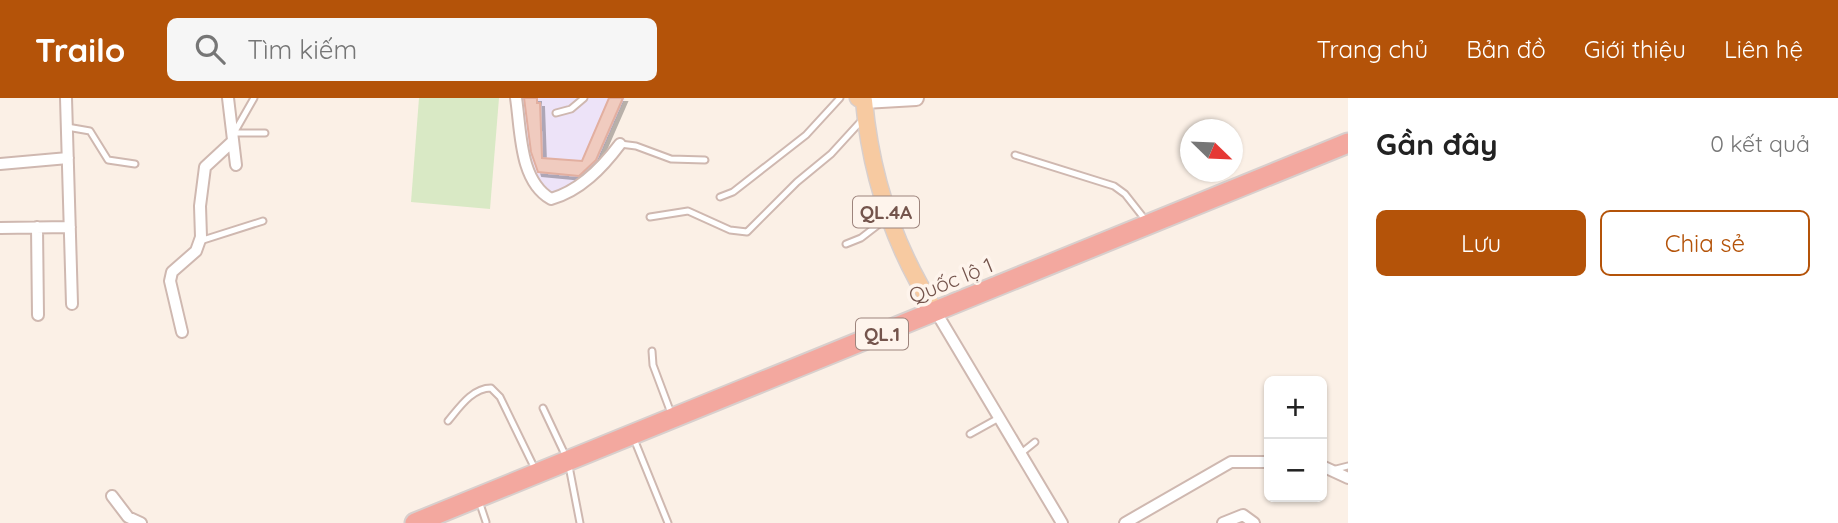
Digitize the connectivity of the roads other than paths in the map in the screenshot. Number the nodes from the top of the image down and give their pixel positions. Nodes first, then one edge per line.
1 (66, 98) edge
2 (228, 98) edge
3 (254, 98) edge
4 (516, 98) edge
5 (584, 98) edge
6 (840, 98) edge
7 (916, 98) edge
8 (896, 99) edge
9 (862, 105) edge
10 (556, 113) dead end
11 (67, 127) junction
12 (265, 133) dead end
13 (233, 137) junction
14 (1348, 143) edge
15 (620, 144) joint
16 (1015, 155) dead end
17 (68, 158) junction
18 (705, 160) dead end
19 (0, 164) edge
20 (135, 164) dead end
21 (236, 165) dead end
22 (720, 197) dead end
23 (650, 217) dead end
24 (887, 218) junction
25 (263, 221) dead end
26 (1149, 224) junction
27 (37, 227) junction
28 (70, 227) junction
29 (0, 228) edge
30 (200, 241) junction
31 (846, 243) dead end
32 (72, 304) dead end
33 (936, 312) junction
34 (38, 315) dead end
35 (182, 332) dead end
36 (652, 351) dead end
37 (542, 408) dead end
38 (673, 419) junction
39 (998, 419) junction
40 (448, 421) dead end
41 (970, 434) dead end
42 (633, 436) junction
43 (1035, 442) dead end
44 (1020, 454) junction
45 (568, 461) junction
46 (1264, 462) edge
47 (1348, 466) edge
48 (1327, 468) edge
49 (1333, 471) junction
50 (537, 474) junction
51 (1348, 478) edge
52 (112, 496) dead end
53 (478, 498) junction
54 (485, 522) edge
55 (141, 523) edge
56 (415, 523) edge
57 (580, 523) edge
58 (668, 523) edge
59 (1062, 523) edge
60 (1125, 523) edge
61 (1223, 523) edge
62 (1254, 523) edge

1 - 11 street
2 - 13 street
3 - 13 lane
4 - 15 street
5 - 10 lane
6 - 22 lane
7 - 8 main road
8 - 9 main road
9 - 23 lane
9 - 24 main road, QL.4A
11 - 17 street
11 - 20 lane
12 - 13 lane
13 - 21 street
13 - 30 street
14 - 26 highway, Quốc lộ 1 / QL.1
15 - 18 lane
16 - 26 lane
17 - 19 street
17 - 28 street
24 - 31 lane
24 - 33 main road, QL.4A
25 - 30 lane
26 - 33 highway, Quốc lộ 1 / QL.1
27 - 28 street
27 - 29 street
27 - 34 street
28 - 32 street
30 - 35 street
33 - 38 highway, Quốc lộ 1 / QL.1
33 - 39 street
36 - 38 lane
37 - 45 lane
38 - 42 highway, Quốc lộ 1 / QL.1
39 - 41 lane
39 - 44 street
40 - 50 lane
42 - 45 highway, Quốc lộ 1 / QL.1
42 - 58 lane
43 - 44 lane
44 - 59 street
45 - 50 highway, Quốc lộ 1 / QL.1
45 - 57 lane
46 - 60 street
47 - 49 lane
48 - 49 street
49 - 51 street
50 - 53 highway, Quốc lộ 1 / QL.1
52 - 55 street
53 - 54 lane
53 - 56 highway, Quốc lộ 1 / QL.1
61 - 62 street

